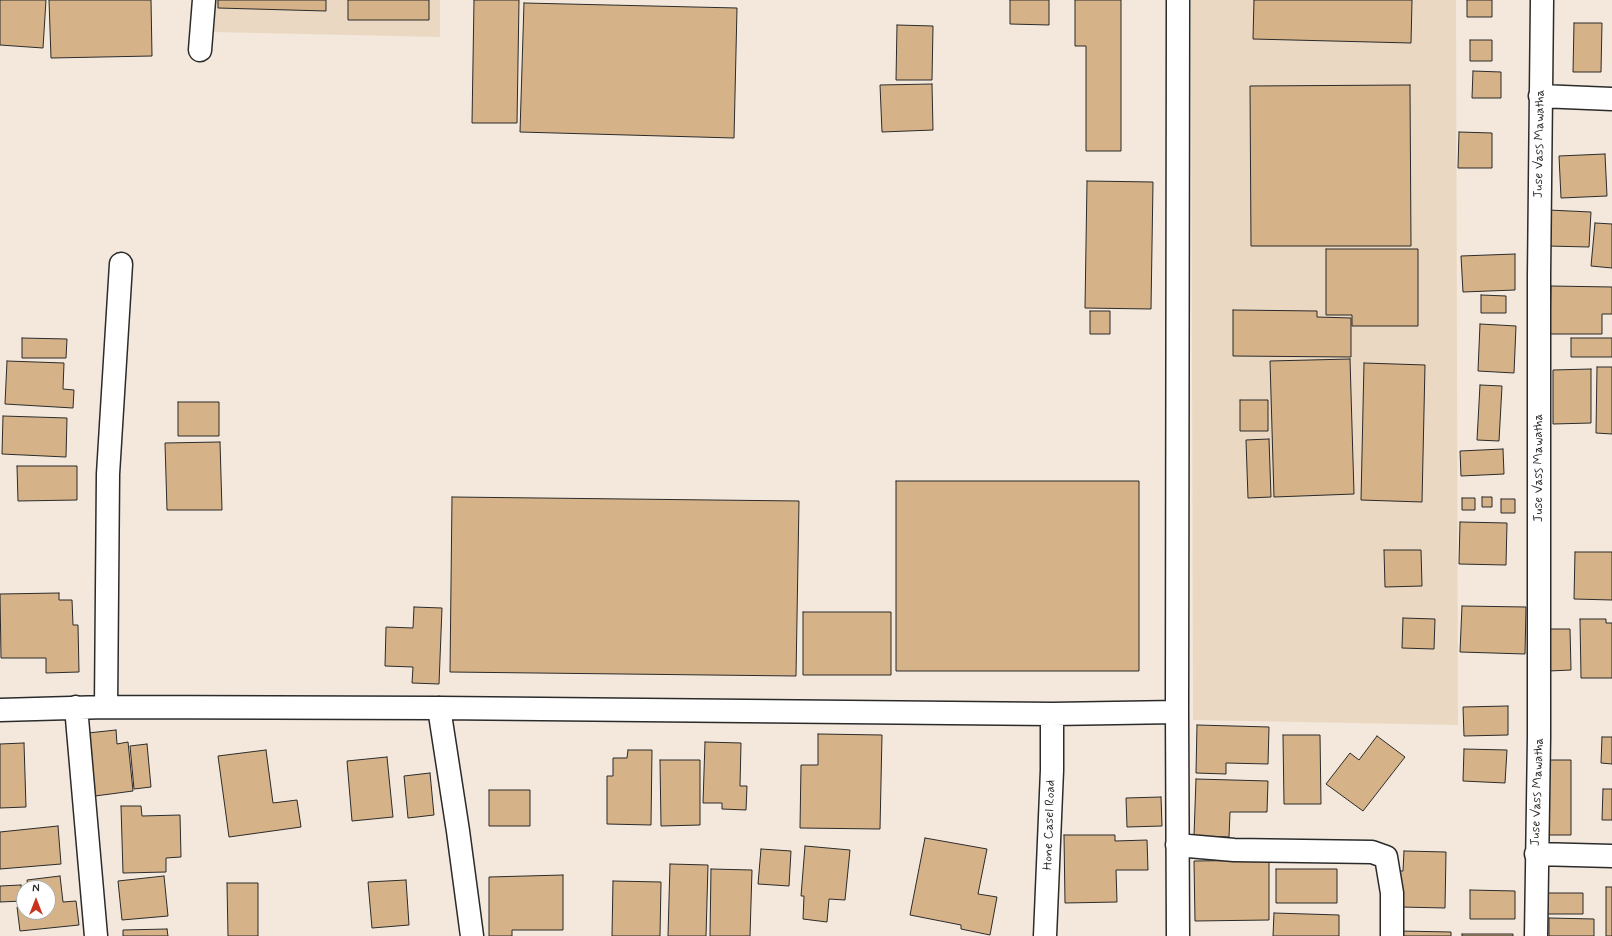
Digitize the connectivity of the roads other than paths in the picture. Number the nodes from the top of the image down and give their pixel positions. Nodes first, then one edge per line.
1 (204, 0) edge
2 (1178, 0) edge
3 (1542, 0) edge
4 (200, 50) dead end
5 (1540, 96) junction
6 (1612, 99) edge
7 (121, 264) dead end
8 (76, 707) junction
9 (106, 707) junction
10 (439, 708) junction
11 (0, 710) edge
12 (1176, 712) junction
13 (1052, 714) junction
14 (1178, 846) junction
15 (1536, 854) junction
16 (1612, 856) edge
17 (96, 936) edge
18 (472, 936) edge
19 (1045, 936) edge
20 (1178, 936) edge
21 (1392, 936) edge
22 (1536, 936) edge

1 - 4 street
2 - 12 street
3 - 5 street, Juse Vass Mawatha
5 - 6 street
5 - 15 street, Juse Vass Mawatha
7 - 9 street
8 - 9 street
8 - 11 street
8 - 17 street
9 - 10 street
10 - 13 street
10 - 18 street
12 - 13 street
12 - 14 street
13 - 19 street, Hone Casel Road
14 - 20 street
14 - 21 street
15 - 16 street
15 - 22 street, Juse Vass Mawatha

